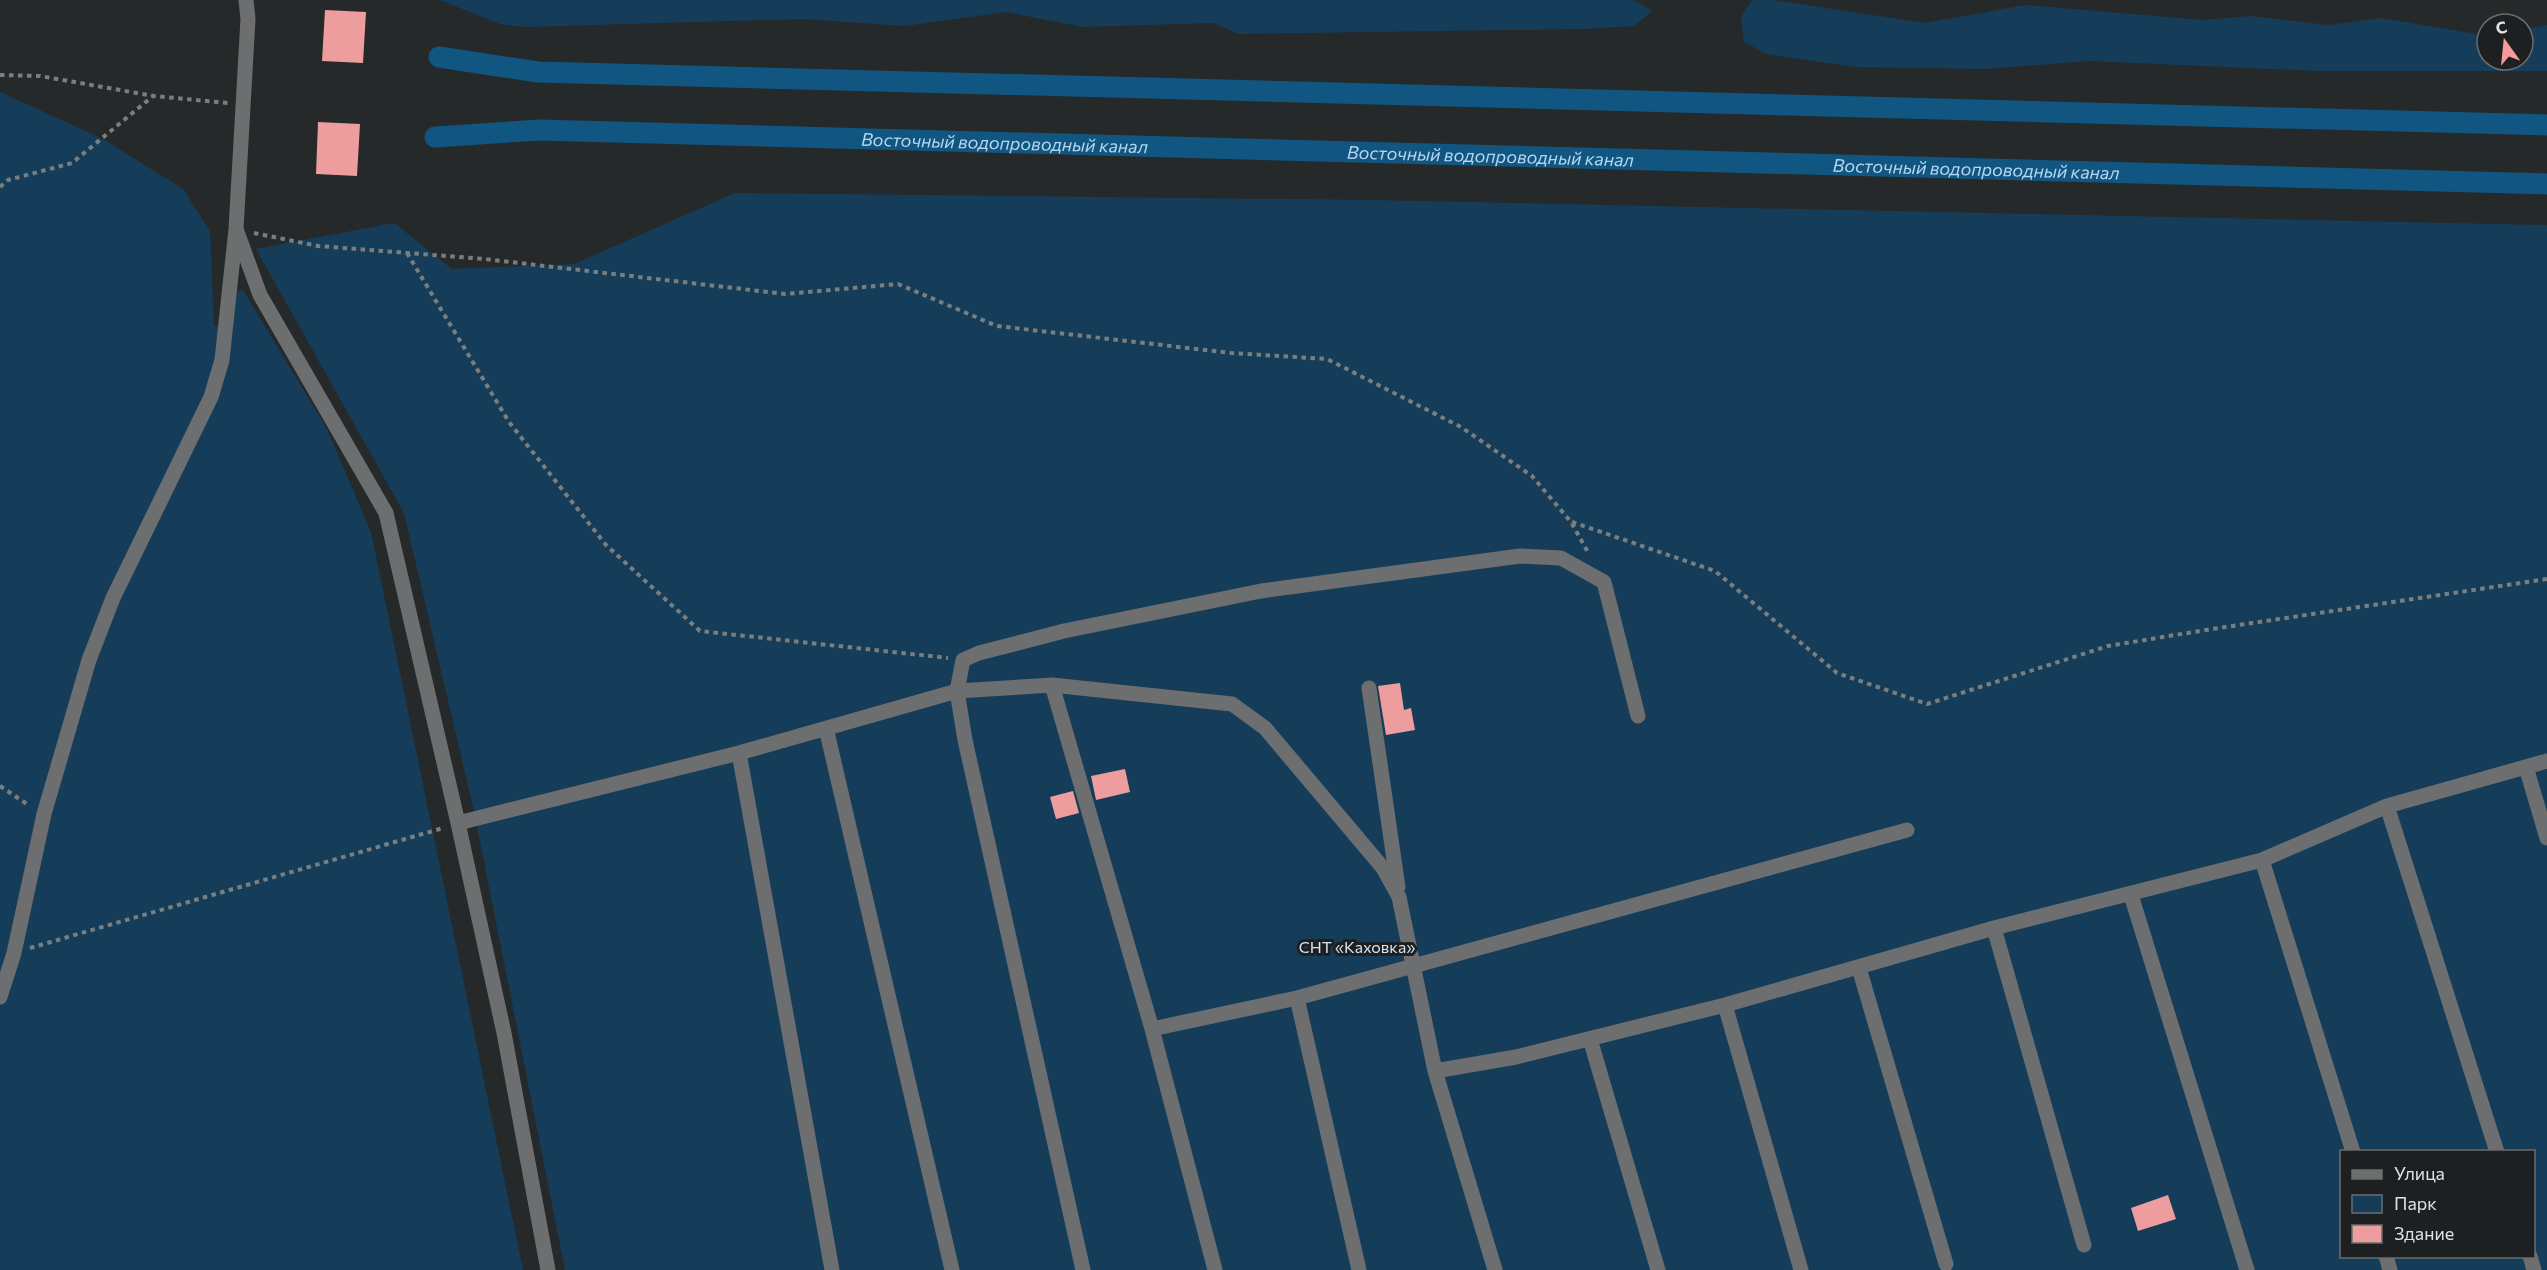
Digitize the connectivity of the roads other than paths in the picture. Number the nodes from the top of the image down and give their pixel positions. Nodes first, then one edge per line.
1 (246, 0) edge
2 (236, 229) junction
3 (1052, 685) junction
4 (1369, 688) dead end
5 (957, 691) junction
6 (1638, 716) dead end
7 (826, 728) junction
8 (739, 753) junction
9 (2547, 761) edge
10 (2526, 767) junction
11 (2387, 806) junction
12 (458, 823) junction
13 (1907, 830) dead end
14 (2547, 837) edge
15 (2262, 860) junction
16 (2131, 895) junction
17 (1399, 897) junction
18 (1994, 928) junction
19 (1413, 966) junction
20 (1859, 968) junction
21 (0, 997) edge
22 (1298, 998) junction
23 (1725, 1005) junction
24 (1152, 1029) junction
25 (1590, 1040) junction
26 (1435, 1071) junction
27 (2352, 1150) edge
28 (2496, 1150) edge
29 (2084, 1245) dead end
30 (1946, 1264) dead end
31 (548, 1270) edge
32 (832, 1270) edge
33 (952, 1270) edge
34 (1083, 1270) edge
35 (1215, 1270) edge
36 (1359, 1270) edge
37 (1495, 1270) edge
38 (1658, 1270) edge
39 (1801, 1270) edge
40 (2247, 1270) edge

1 - 2 street
2 - 12 street
2 - 21 street
3 - 5 street
3 - 17 street
3 - 24 street
4 - 17 street
5 - 6 street
5 - 7 street
5 - 34 street
7 - 8 street
7 - 33 street
8 - 12 street
8 - 32 street
9 - 10 street
10 - 11 street
10 - 14 street
11 - 15 street
11 - 28 street
12 - 31 street
13 - 19 street
15 - 16 street
15 - 27 street
16 - 18 street
16 - 40 street
17 - 19 street
18 - 20 street
18 - 29 street
19 - 22 street
19 - 26 street
20 - 23 street
20 - 30 street
22 - 24 street
22 - 36 street
23 - 25 street
23 - 39 street
24 - 35 street
25 - 26 street
25 - 38 street
26 - 37 street

